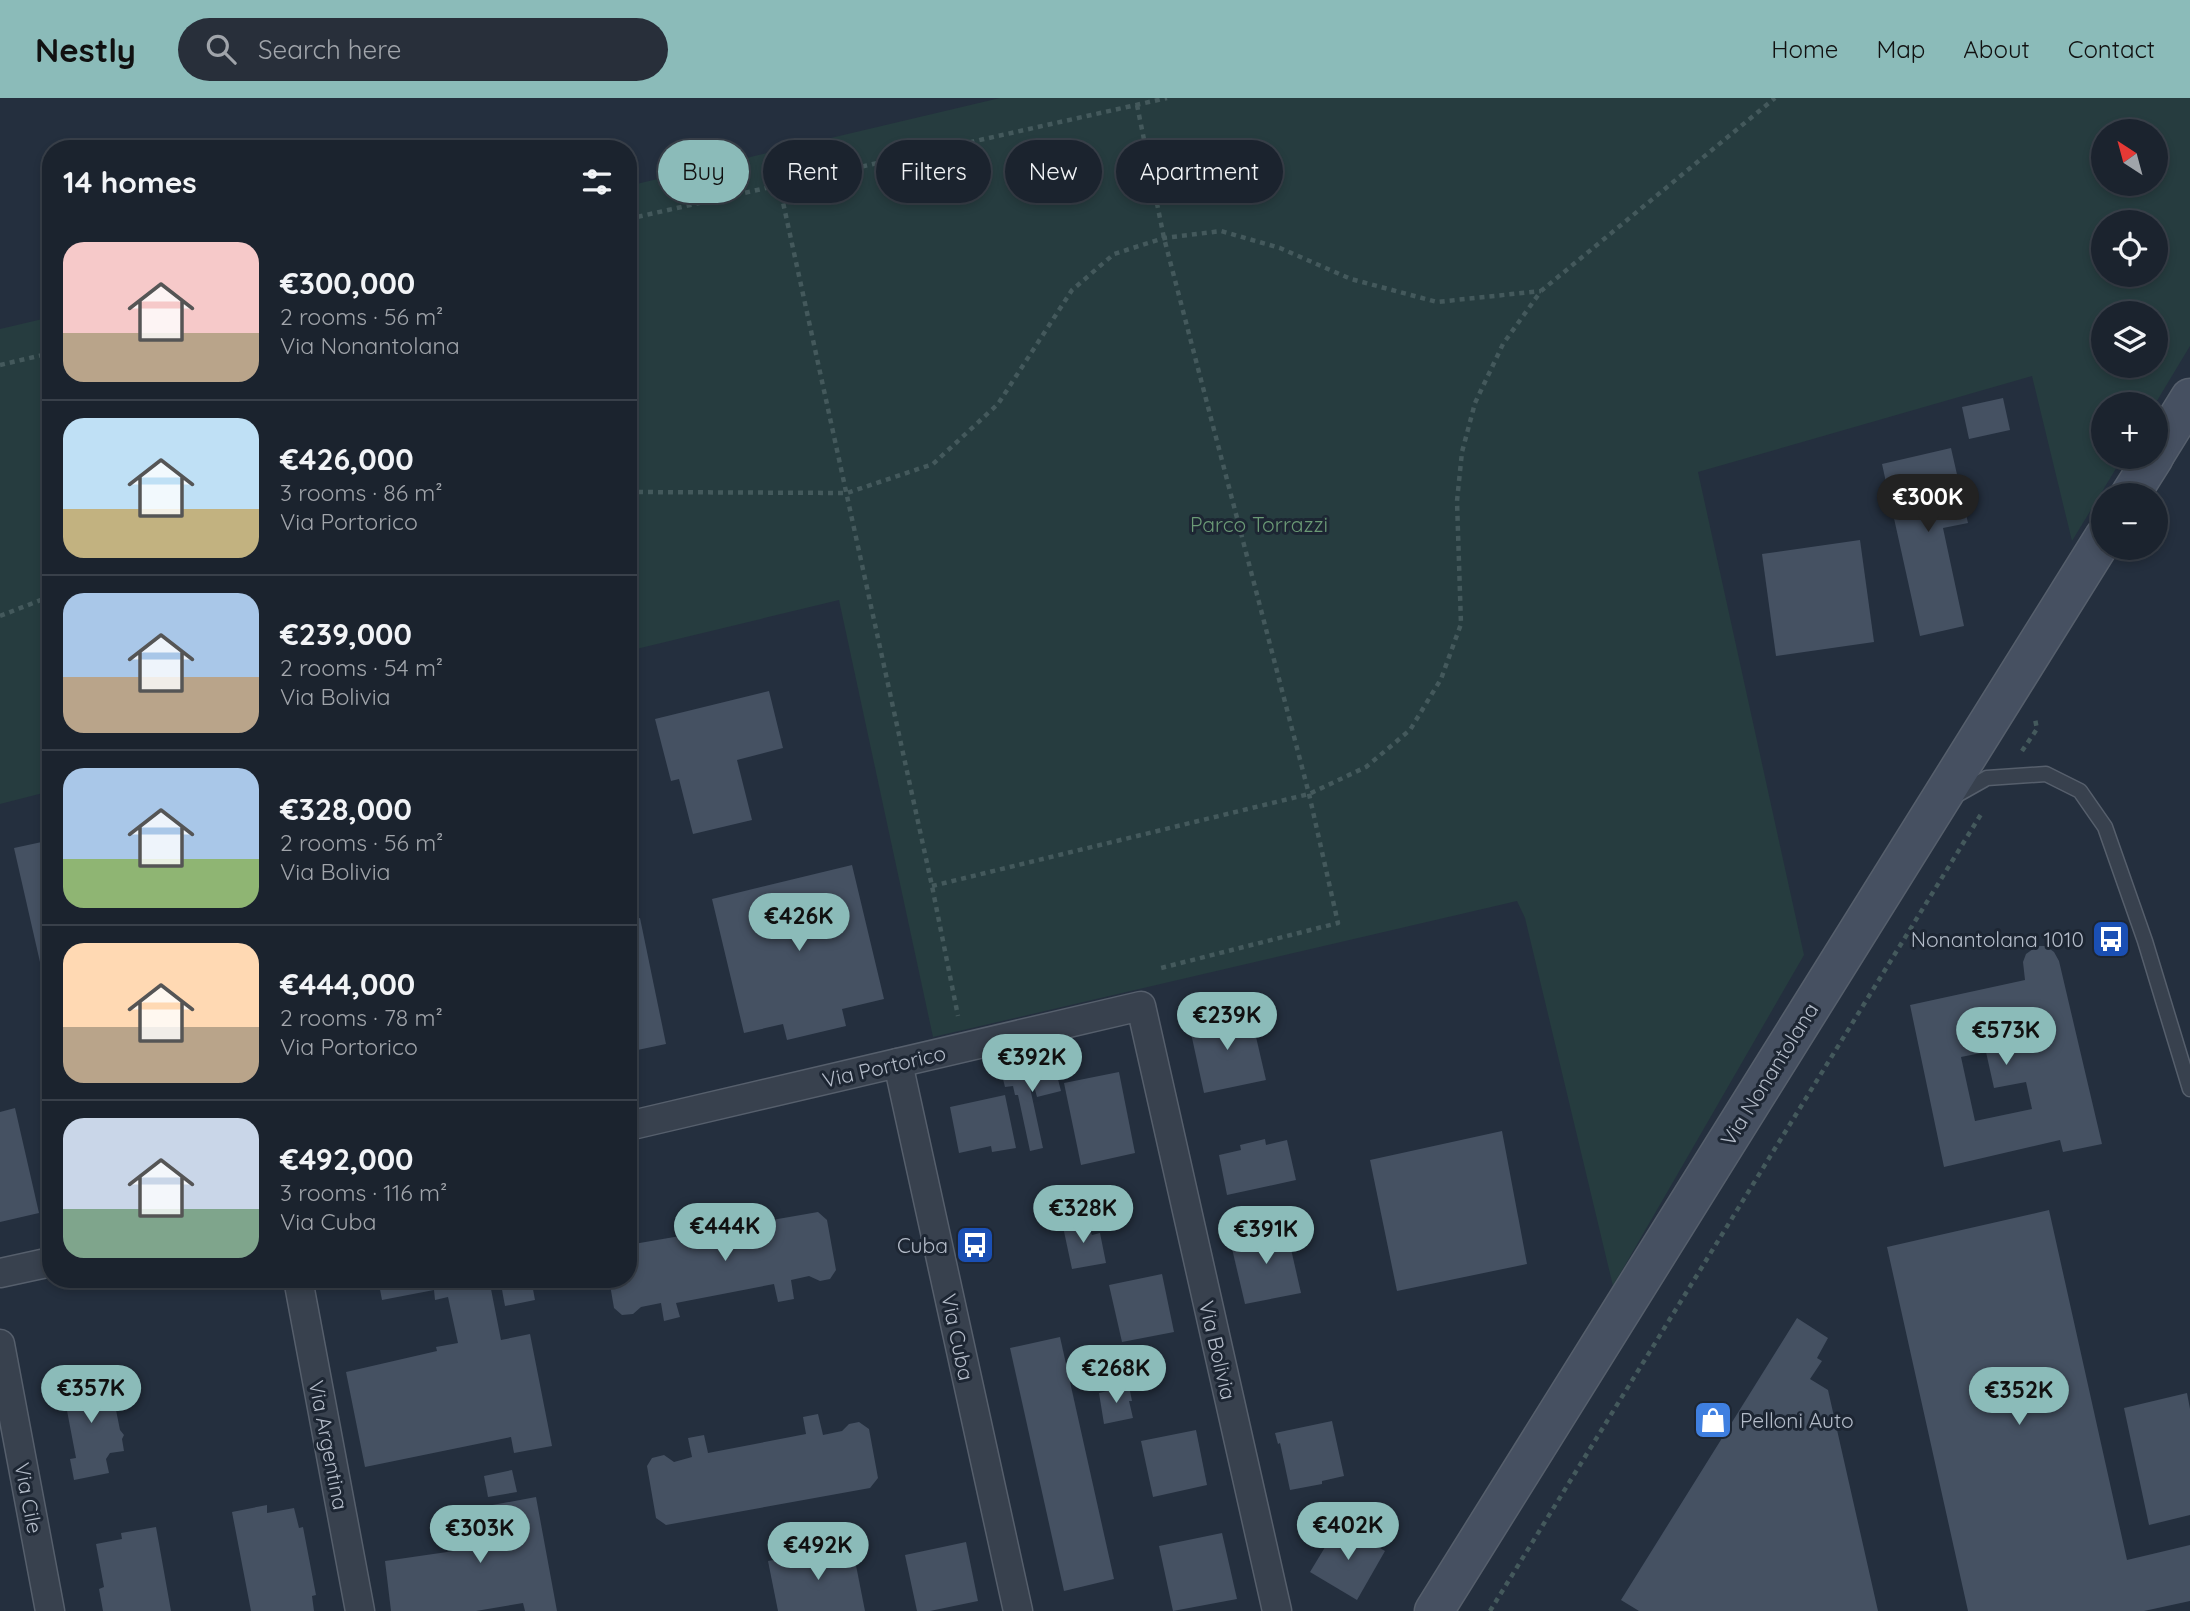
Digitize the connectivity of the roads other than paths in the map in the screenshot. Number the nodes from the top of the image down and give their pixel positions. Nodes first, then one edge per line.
1 (2190, 398) edge
2 (2168, 434) edge
3 (2091, 558) edge
4 (1936, 806) junction
5 (1141, 1006) joint
6 (898, 1063) junction
7 (2190, 1089) edge
8 (637, 1124) edge
9 (42, 1264) edge
10 (0, 1273) edge
11 (300, 1288) edge
12 (0, 1343) edge
13 (50, 1611) edge
14 (359, 1611) edge
15 (1018, 1611) edge
16 (1277, 1611) edge
17 (1434, 1611) edge

1 - 2 main road
3 - 4 main road, Via Nonantolana
4 - 7 lane
4 - 17 main road, Via Nonantolana
5 - 6 street, Via Portorico
5 - 16 street, Via Bolivia
6 - 8 street, Via Portorico
6 - 15 street, Via Cuba
9 - 10 street
11 - 14 street, Via Argentina
12 - 13 street, Via Cile

